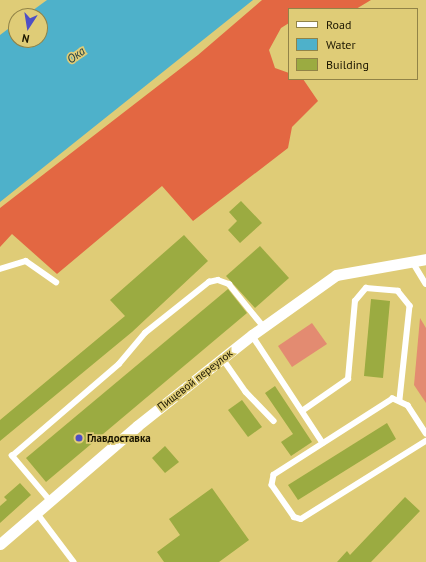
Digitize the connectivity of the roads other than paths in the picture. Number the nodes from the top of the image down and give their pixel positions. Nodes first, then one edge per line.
1 (426, 259) edge
2 (414, 264) junction
3 (0, 269) edge
4 (56, 282) dead end
5 (426, 284) edge
6 (264, 327) junction
7 (252, 335) junction
8 (223, 359) junction
9 (400, 400) junction
10 (302, 411) junction
11 (274, 421) dead end
12 (426, 434) edge
13 (426, 441) edge
14 (323, 443) junction
15 (50, 501) junction
16 (37, 513) junction
17 (0, 544) edge
18 (74, 562) edge

1 - 2 street, Пищевой переулок
2 - 5 lane
2 - 6 street, Пищевой переулок
3 - 4 lane
6 - 7 street, Пищевой переулок
6 - 15 lane
7 - 8 street, Пищевой переулок
7 - 10 lane
8 - 11 lane
8 - 15 street, Пищевой переулок
9 - 10 lane
9 - 12 lane
9 - 14 lane
10 - 14 lane
13 - 14 lane
15 - 16 street, Пищевой переулок
16 - 17 street, Пищевой переулок
16 - 18 lane

